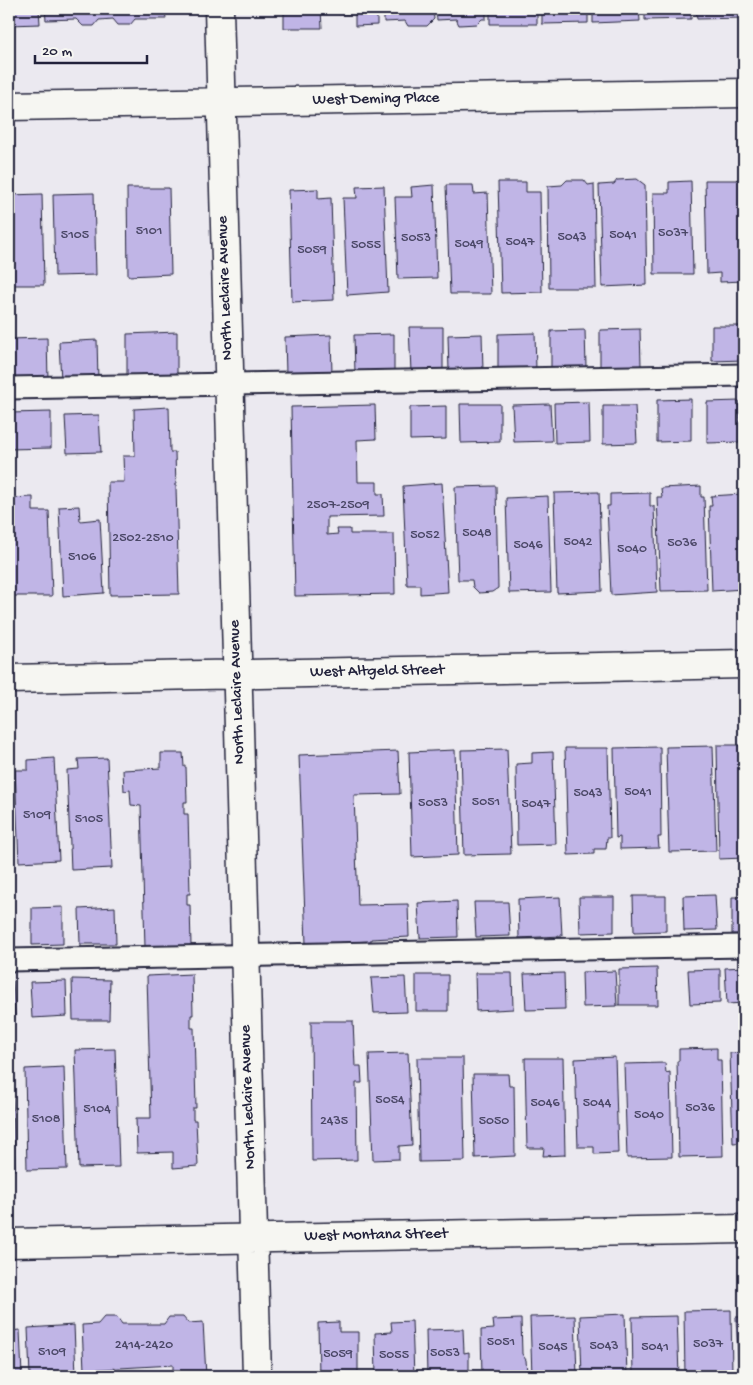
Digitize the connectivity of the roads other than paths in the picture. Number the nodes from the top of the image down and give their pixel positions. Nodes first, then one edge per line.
1 (219, 9) edge
2 (744, 93) edge
3 (221, 102) junction
4 (9, 106) edge
5 (744, 375) edge
6 (229, 384) junction
7 (9, 388) edge
8 (744, 664) edge
9 (237, 674) junction
10 (9, 679) edge
11 (744, 946) edge
12 (245, 956) junction
13 (9, 960) edge
14 (744, 1229) edge
15 (253, 1238) junction
16 (9, 1243) edge
17 (256, 1376) edge

1 - 3 street, North Leclaire Avenue
2 - 3 street, West Deming Place
3 - 4 street, West Deming Place
3 - 6 street, North Leclaire Avenue
5 - 6 lane
6 - 7 lane
6 - 9 street, North Leclaire Avenue
8 - 9 street, West Altgeld Street
9 - 10 street, West Altgeld Street
9 - 12 street, North Leclaire Avenue
11 - 12 lane
12 - 13 lane
12 - 15 street, North Leclaire Avenue
14 - 15 street, West Montana Street
15 - 16 street, West Montana Street
15 - 17 street, North Leclaire Avenue

